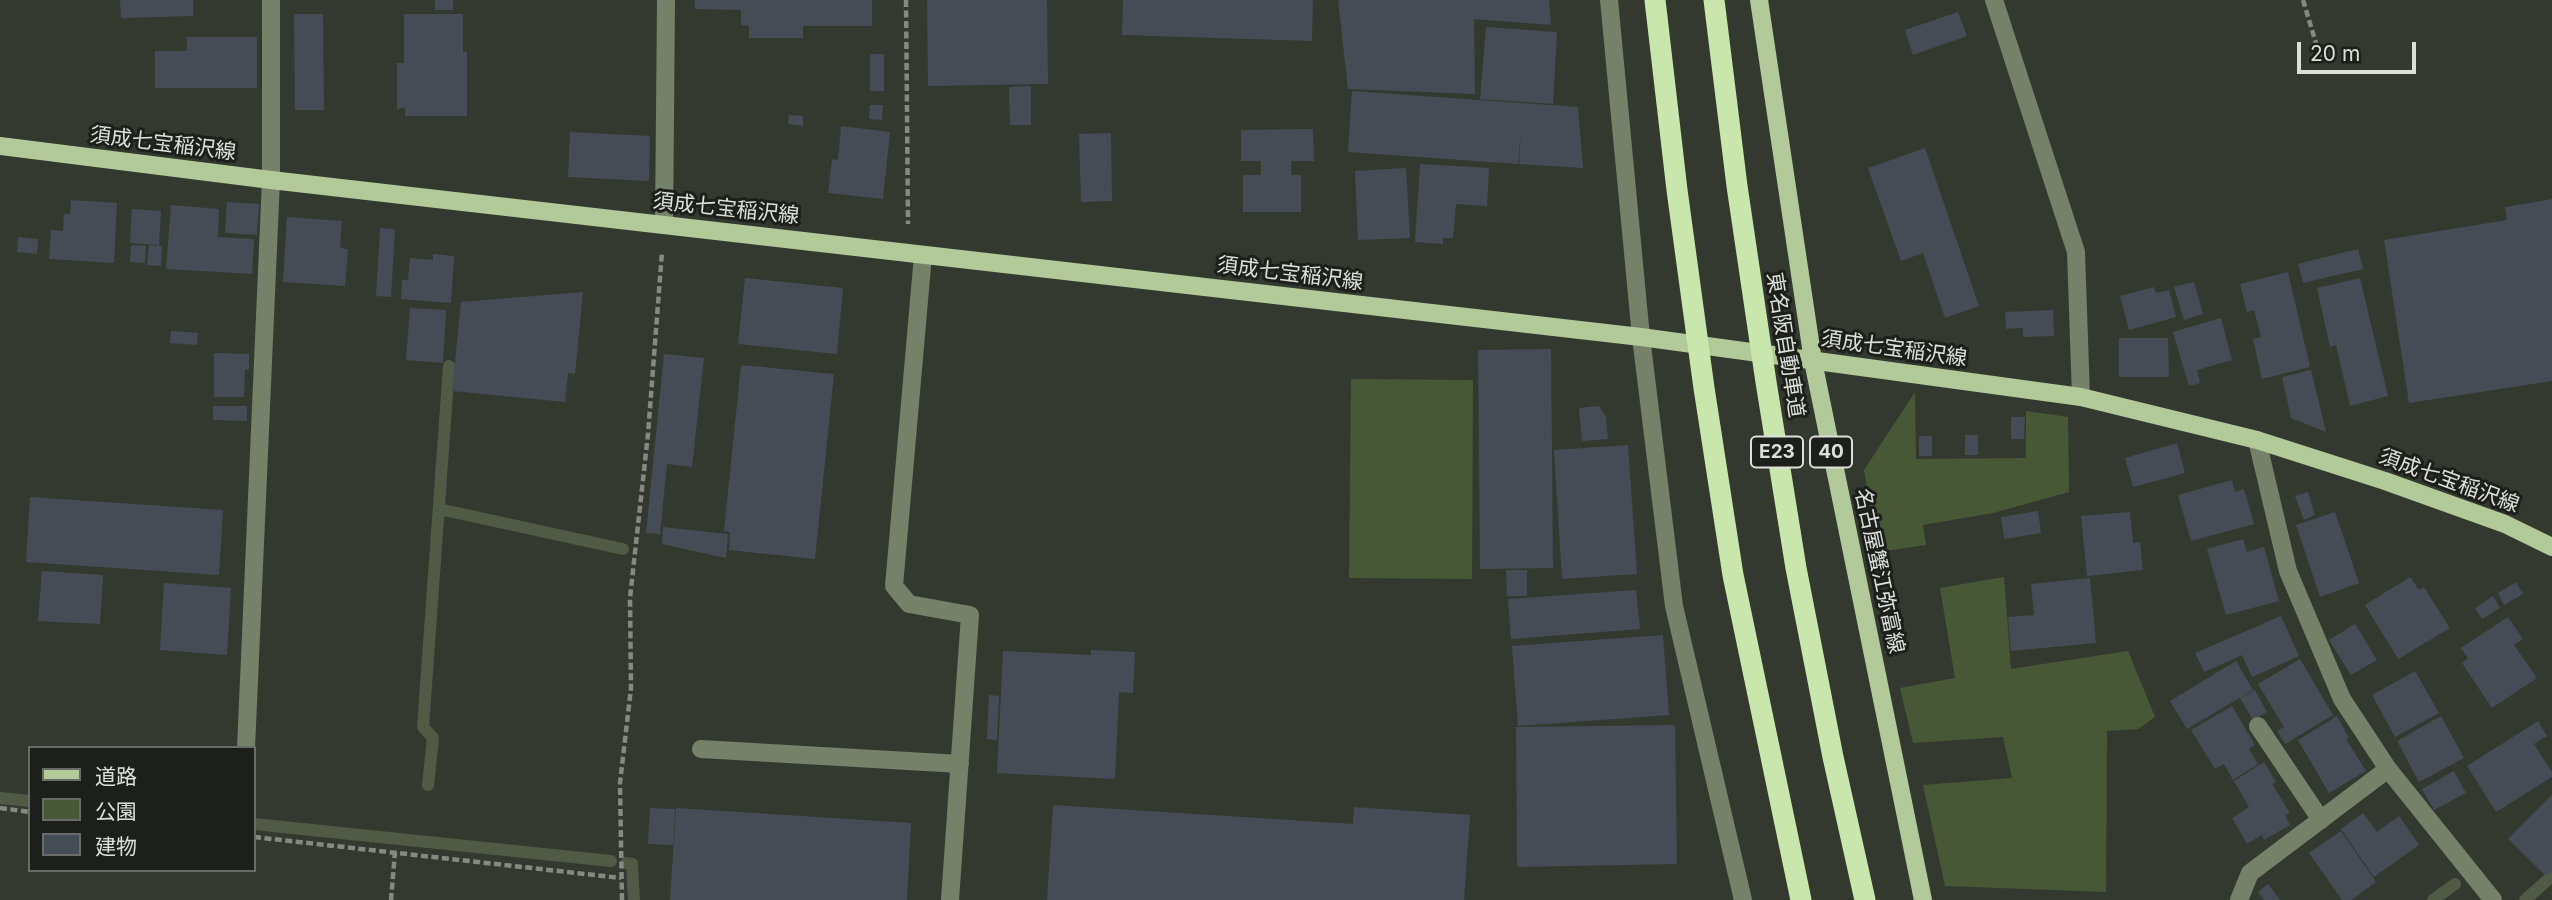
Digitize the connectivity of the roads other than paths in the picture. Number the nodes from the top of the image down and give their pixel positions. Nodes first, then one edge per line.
1 (271, 0) edge
2 (666, 0) edge
3 (1609, 0) edge
4 (1655, 0) edge
5 (1714, 0) edge
6 (1759, 0) edge
7 (1994, 0) edge
8 (0, 146) edge
9 (271, 180) junction
10 (664, 225) junction
11 (915, 253) junction
12 (1641, 337) junction
13 (1812, 360) junction
14 (2081, 397) junction
15 (2257, 440) junction
16 (2552, 547) edge
17 (2258, 726) dead end
18 (246, 746) edge
19 (701, 748) dead end
20 (960, 764) junction
21 (2388, 769) junction
22 (2321, 820) junction
23 (950, 900) edge
24 (1743, 900) edge
25 (1801, 900) edge
26 (1865, 900) edge
27 (1923, 900) edge
28 (2239, 900) edge
29 (2493, 900) edge

1 - 9 street
2 - 10 street
3 - 12 street
4 - 25 highway, bridge
5 - 26 highway, 東名阪自動車道 / E23, bridge
6 - 13 main road, 名古屋蟹江弥富線 / 40
7 - 14 street
8 - 9 main road, 須成七宝稲沢線
9 - 10 main road, 須成七宝稲沢線
9 - 18 street
10 - 11 main road, 須成七宝稲沢線
11 - 12 main road, 須成七宝稲沢線
11 - 20 street
12 - 13 main road, 須成七宝稲沢線
12 - 24 street
13 - 14 main road, 須成七宝稲沢線
13 - 27 main road, 名古屋蟹江弥富線 / 40
14 - 15 main road, 須成七宝稲沢線
15 - 16 main road, 須成七宝稲沢線
15 - 21 street
17 - 22 street
19 - 20 street
20 - 23 street
21 - 22 street
21 - 29 street
22 - 28 street

